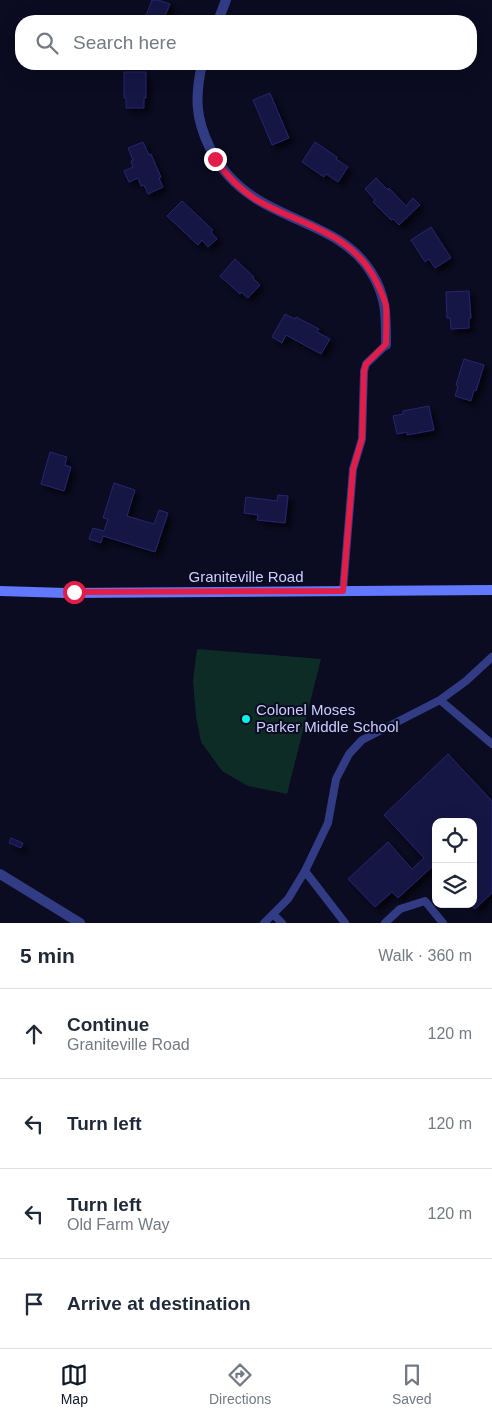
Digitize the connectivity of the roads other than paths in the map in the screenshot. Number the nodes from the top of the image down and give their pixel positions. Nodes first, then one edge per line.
1 (226, 0) edge
2 (220, 15) edge
3 (201, 70) edge
4 (386, 344) joint
5 (492, 590) edge
6 (0, 591) edge
7 (343, 591) junction
8 (492, 657) edge
9 (440, 700) junction
10 (492, 744) edge
11 (305, 871) junction
12 (0, 874) edge
13 (273, 914) junction
14 (80, 923) edge
15 (264, 923) edge
16 (282, 923) edge
17 (345, 923) edge
18 (385, 923) edge
19 (443, 923) edge

1 - 2 street
3 - 4 street
4 - 7 lane
5 - 7 main road, Graniteville Road
6 - 7 main road, Graniteville Road
8 - 9 lane
9 - 10 lane
9 - 11 lane
11 - 13 lane
11 - 17 lane
12 - 14 street
13 - 15 lane
13 - 16 lane
18 - 19 lane

